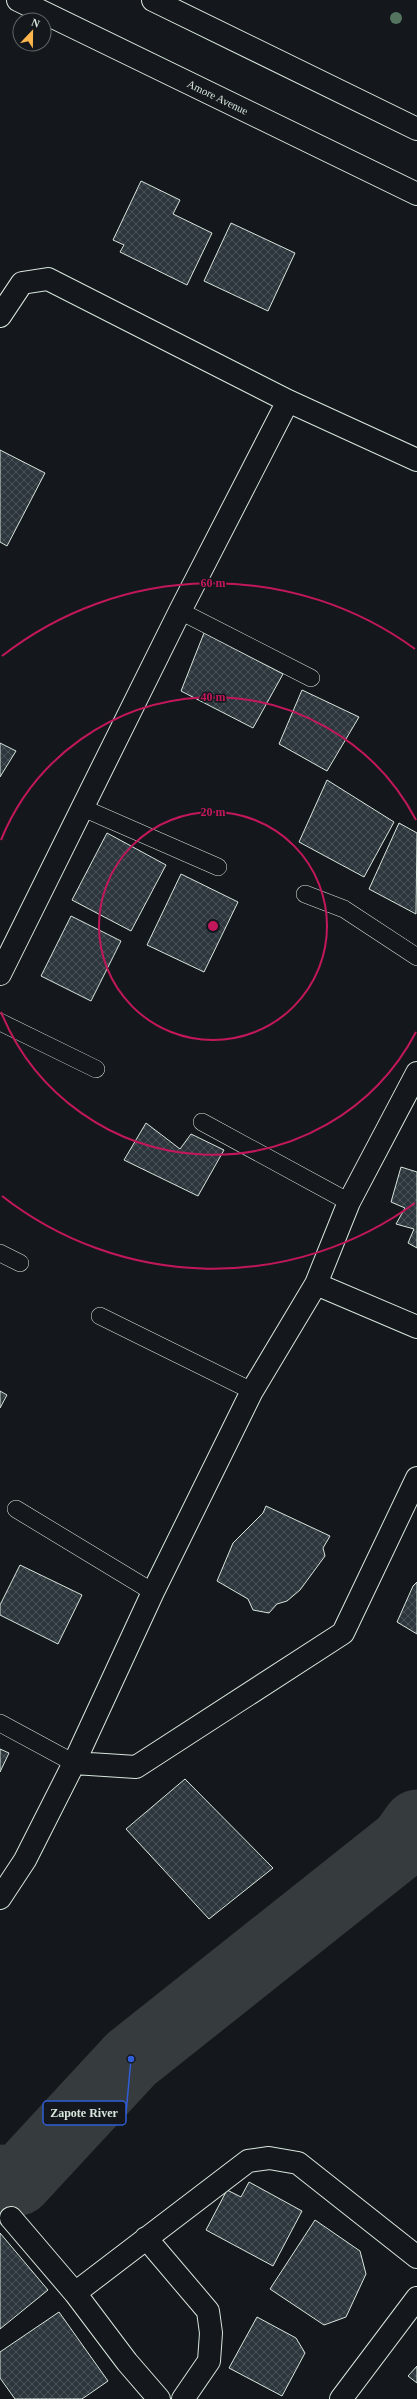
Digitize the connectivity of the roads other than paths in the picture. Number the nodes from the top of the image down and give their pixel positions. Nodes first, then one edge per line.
1 (18, 0) edge
2 (153, 0) edge
3 (417, 129) edge
4 (417, 194) edge
5 (0, 316) edge
6 (288, 401) junction
7 (417, 460) edge
8 (180, 611) junction
9 (311, 678) dead end
10 (83, 808) junction
11 (218, 867) dead end
12 (305, 894) dead end
13 (417, 957) edge
14 (0, 974) edge
15 (0, 1022) edge
16 (96, 1069) dead end
17 (417, 1073) edge
18 (202, 1122) dead end
19 (349, 1202) junction
20 (0, 1253) edge
21 (20, 1263) dead end
22 (316, 1284) junction
23 (100, 1316) dead end
24 (417, 1327) edge
25 (252, 1391) junction
26 (417, 1478) edge
27 (16, 1509) dead end
28 (153, 1592) junction
29 (0, 1723) edge
30 (74, 1763) junction
31 (0, 1898) edge
32 (11, 2218) dead end
33 (146, 2238) junction
34 (417, 2257) edge
35 (75, 2293) junction
36 (417, 2298) edge
37 (159, 2399) edge
38 (184, 2399) edge
39 (341, 2399) edge

1 - 4 street, Amore Avenue
2 - 3 street
5 - 6 street
6 - 7 street
6 - 8 street
8 - 9 lane
8 - 10 street
10 - 11 lane
10 - 14 street
12 - 13 lane
15 - 16 lane
17 - 19 street
18 - 19 lane
19 - 22 street
20 - 21 lane
22 - 24 street
22 - 25 street
23 - 25 lane
25 - 28 street
26 - 30 street
27 - 28 lane
28 - 30 street
29 - 30 lane
30 - 31 street
32 - 35 street
33 - 34 street
33 - 35 street
33 - 38 street
35 - 37 street
36 - 39 street

